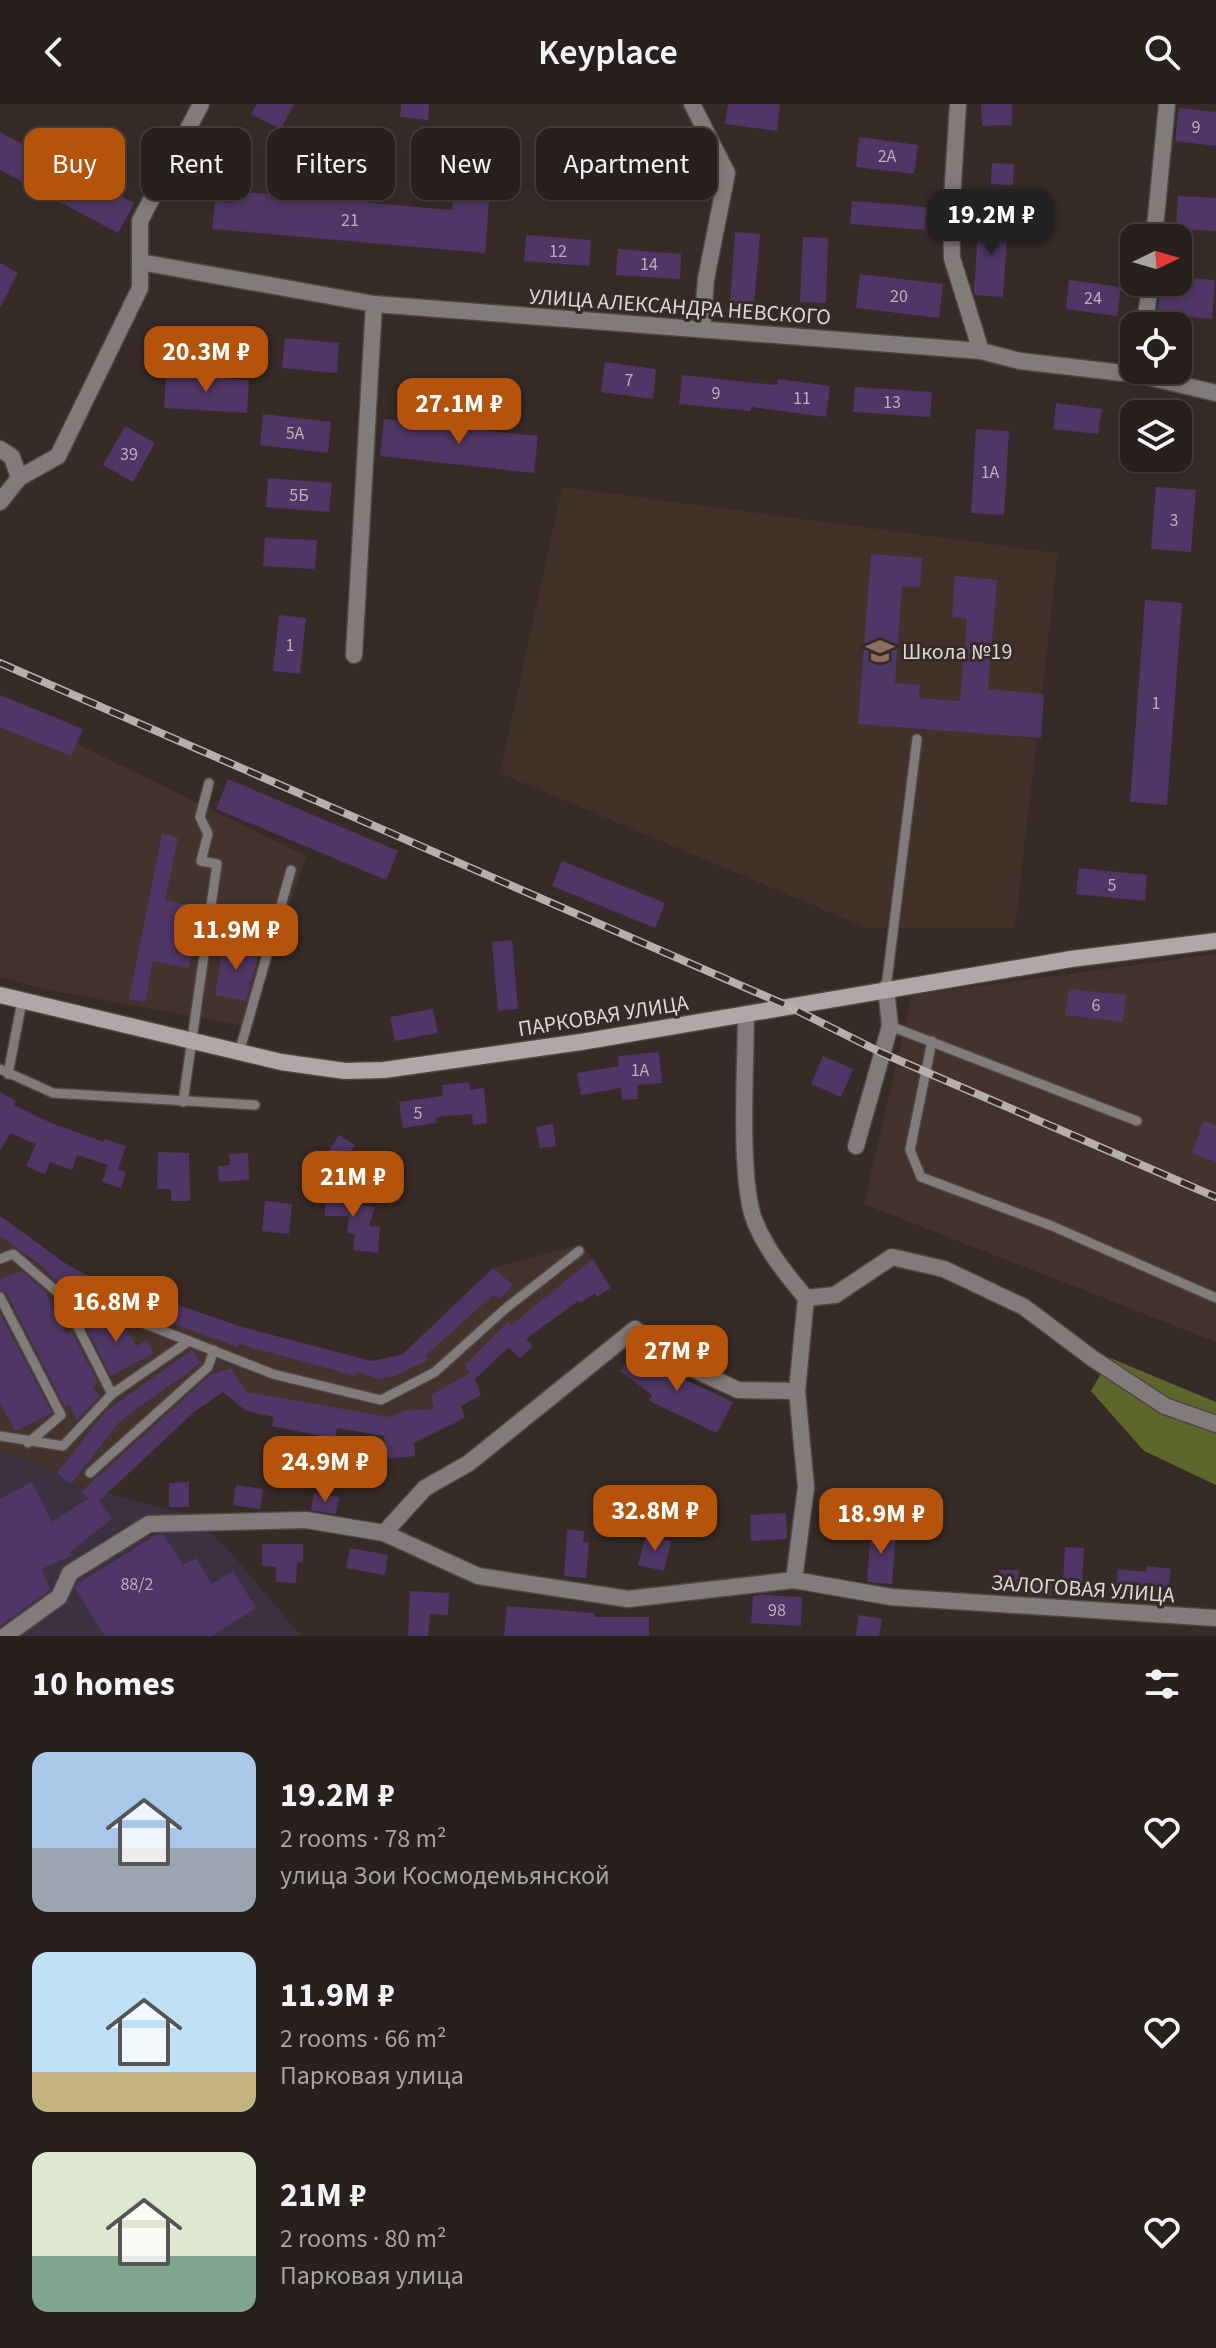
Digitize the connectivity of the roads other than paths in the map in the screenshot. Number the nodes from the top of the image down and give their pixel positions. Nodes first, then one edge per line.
1 (201, 104) edge
2 (692, 104) edge
3 (958, 104) edge
4 (1167, 104) edge
5 (1155, 224) edge
6 (140, 262) junction
7 (374, 304) junction
8 (702, 329) junction
9 (981, 351) junction
10 (1120, 370) edge
11 (1183, 384) edge
12 (1216, 393) edge
13 (0, 449) edge
14 (19, 478) junction
15 (0, 502) edge
16 (354, 655) dead end
17 (917, 739) dead end
18 (209, 783) dead end
19 (291, 870) dead end
20 (1216, 941) edge
21 (886, 988) junction
22 (0, 995) edge
23 (22, 1001) junction
24 (746, 1014) junction
25 (890, 1026) junction
26 (932, 1041) junction
27 (192, 1042) junction
28 (239, 1053) junction
29 (4, 1072) edge
30 (183, 1102) junction
31 (255, 1105) dead end
32 (1137, 1121) dead end
33 (856, 1146) dead end
34 (579, 1251) dead end
35 (0, 1259) edge
36 (0, 1297) edge
37 (806, 1298) junction
38 (1216, 1298) edge
39 (71, 1314) junction
40 (189, 1341) junction
41 (214, 1350) junction
42 (797, 1391) junction
43 (112, 1394) junction
44 (1216, 1424) edge
45 (0, 1436) edge
46 (28, 1443) junction
47 (90, 1473) dead end
48 (384, 1533) junction
49 (794, 1580) junction
50 (1216, 1618) edge
51 (5, 1636) edge

1 - 6 street
2 - 8 street
3 - 9 street
4 - 5 street
6 - 7 street, УЛИЦА АЛЕКСАНДРА НЕВСКОГО
6 - 14 street
7 - 8 street, УЛИЦА АЛЕКСАНДРА НЕВСКОГО
7 - 16 street
8 - 9 street, УЛИЦА АЛЕКСАНДРА НЕВСКОГО
9 - 10 street, УЛИЦА АЛЕКСАНДРА НЕВСКОГО
11 - 12 street, УЛИЦА АЛЕКСАНДРА НЕВСКОГО
13 - 14 street
14 - 15 street
17 - 21 lane
18 - 27 lane
19 - 28 lane
20 - 21 street, ПАРКОВАЯ УЛИЦА
21 - 24 street, ПАРКОВАЯ УЛИЦА
21 - 25 street
22 - 23 street, ПАРКОВАЯ УЛИЦА
23 - 27 street, ПАРКОВАЯ УЛИЦА
23 - 29 lane
24 - 28 street, ПАРКОВАЯ УЛИЦА
24 - 37 street
25 - 26 lane
25 - 33 street
26 - 32 lane
26 - 38 lane
27 - 28 street, ПАРКОВАЯ УЛИЦА
27 - 30 lane
29 - 30 lane
30 - 31 lane
34 - 41 lane
35 - 39 lane
36 - 46 lane
37 - 42 street
37 - 44 street
39 - 40 lane
39 - 43 lane
40 - 41 lane
40 - 43 lane
41 - 47 lane
42 - 48 street
42 - 49 street
43 - 46 lane
45 - 46 lane
48 - 49 street, ЗАЛОГОВАЯ УЛИЦА
48 - 51 street, ЗАЛОГОВАЯ УЛИЦА
49 - 50 street, ЗАЛОГОВАЯ УЛИЦА

